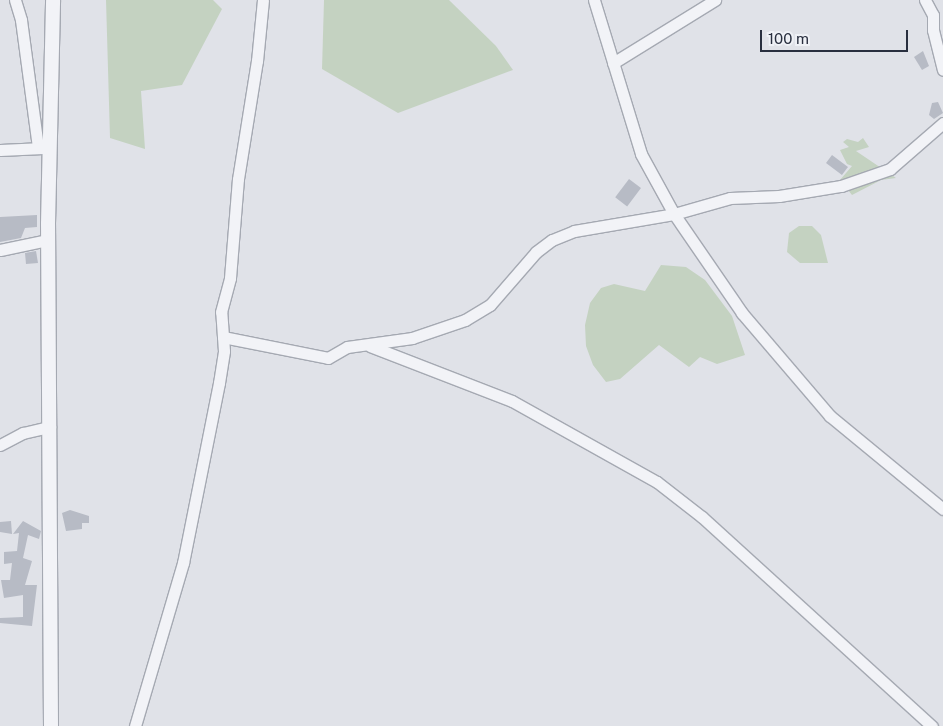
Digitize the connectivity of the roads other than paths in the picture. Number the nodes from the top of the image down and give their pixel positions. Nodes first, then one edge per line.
1 (15, 0) edge
2 (52, 0) edge
3 (263, 0) edge
4 (594, 0) edge
5 (715, 0) edge
6 (925, 0) edge
7 (613, 63) junction
8 (943, 70) edge
9 (943, 123) edge
10 (44, 148) junction
11 (0, 150) edge
12 (674, 214) junction
13 (48, 240) junction
14 (0, 250) edge
15 (223, 338) junction
16 (370, 346) junction
17 (50, 427) junction
18 (0, 445) edge
19 (943, 510) edge
20 (51, 726) edge
21 (135, 726) edge
22 (932, 726) edge

1 - 10 street
2 - 10 street
3 - 15 street
4 - 7 street
5 - 7 street
6 - 8 street
7 - 12 street
9 - 12 street
10 - 11 street
10 - 13 street
12 - 16 street
12 - 19 street
13 - 14 street
13 - 17 street
15 - 16 street
15 - 21 street
16 - 22 street
17 - 18 street
17 - 20 street

